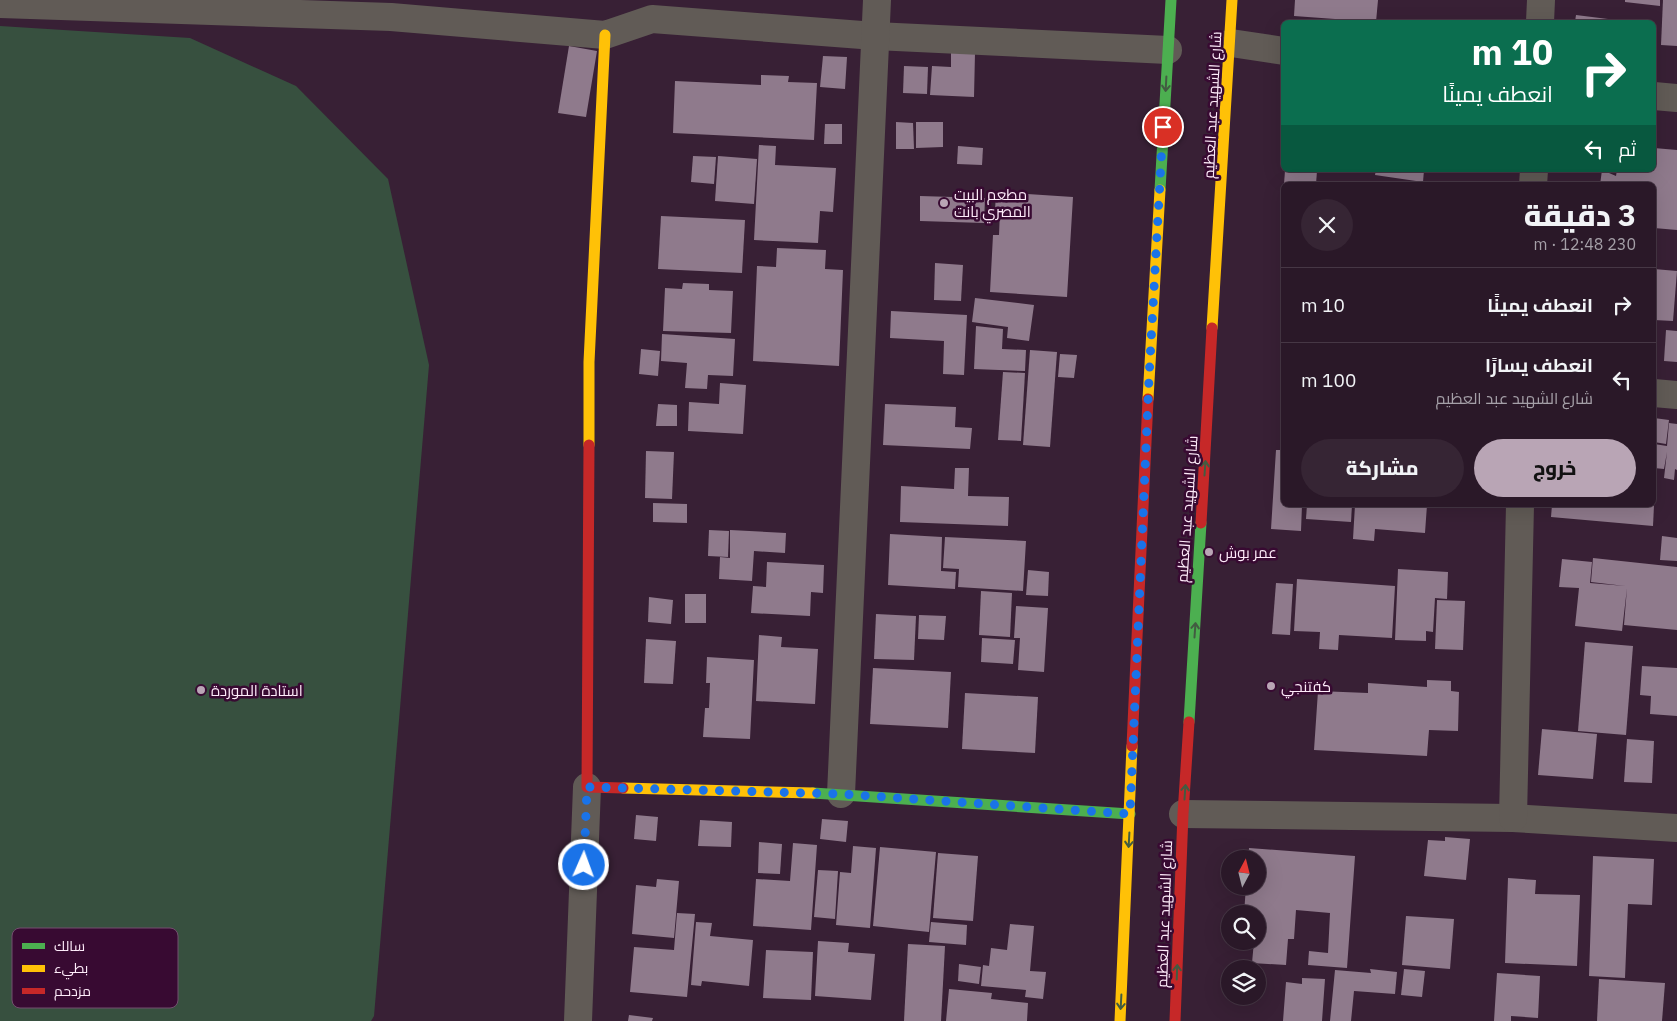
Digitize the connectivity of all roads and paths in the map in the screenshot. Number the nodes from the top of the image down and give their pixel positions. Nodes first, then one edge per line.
1 (877, 0) edge
2 (1171, 0) edge
3 (1232, 0) edge
4 (1541, 0) edge
5 (0, 4) edge
6 (392, 9) edge
7 (652, 10) edge
8 (1540, 20) edge
9 (605, 35) junction
10 (875, 36) junction
11 (1231, 43) junction
12 (1168, 50) junction
13 (1281, 51) edge
14 (1656, 96) edge
15 (1677, 98) edge
16 (1656, 394) edge
17 (1677, 395) edge
18 (1520, 507) edge
19 (587, 787) junction
20 (841, 794) junction
21 (1130, 814) junction
22 (1183, 814) junction
23 (1513, 818) junction
24 (1677, 828) edge
25 (578, 1021) edge
26 (1120, 1021) edge
27 (1175, 1021) edge

1 - 10 street
2 - 12 main road
3 - 11 main road, شارع الشهيد عبد العظيم
4 - 8 street
5 - 6 street
6 - 9 street
7 - 9 street
7 - 10 street
9 - 19 main road
10 - 12 street
10 - 20 street
11 - 13 street
22 -> 11 main road, شارع الشهيد عبد العظيم
12 -> 21 main road
14 - 15 street
16 - 17 street
18 - 23 street
19 - 20 main road
19 - 25 street
20 - 21 main road
21 -> 26 main road
22 - 23 street
27 -> 22 main road, شارع الشهيد عبد العظيم
23 - 24 street

